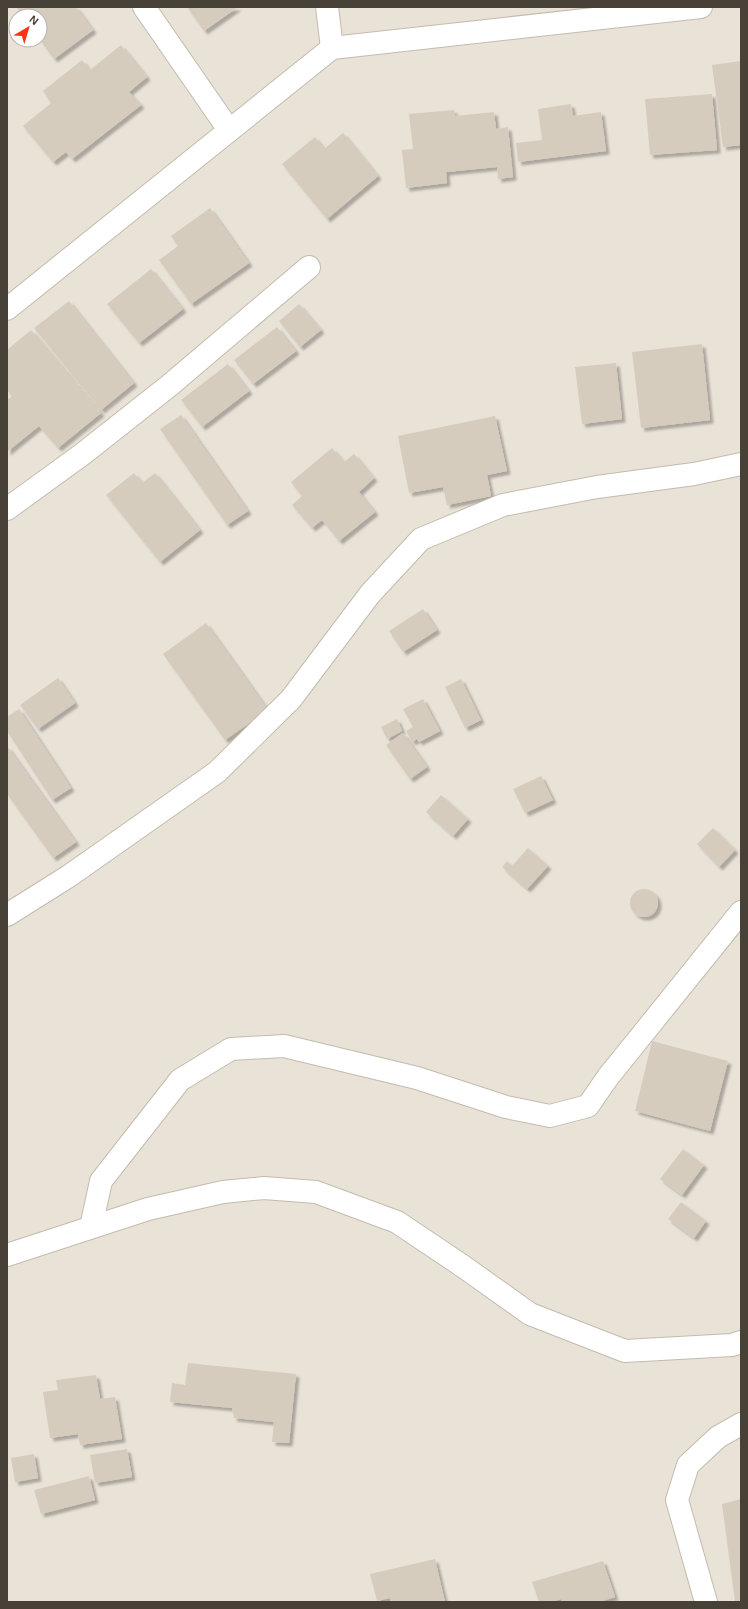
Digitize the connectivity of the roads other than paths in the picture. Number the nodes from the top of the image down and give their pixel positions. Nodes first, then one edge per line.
1 (144, 7) edge
2 (327, 7) edge
3 (701, 7) edge
4 (332, 48) junction
5 (229, 130) junction
6 (308, 267) dead end
7 (7, 309) edge
8 (741, 464) edge
9 (7, 509) edge
10 (741, 912) edge
11 (7, 915) edge
12 (91, 1227) junction
13 (7, 1256) edge
14 (741, 1342) edge
15 (741, 1424) edge
16 (706, 1602) edge

1 - 5 street
2 - 4 street
3 - 4 street
4 - 5 street
5 - 7 street
6 - 9 street
8 - 11 street
10 - 12 street
12 - 13 street
12 - 14 street
15 - 16 street

